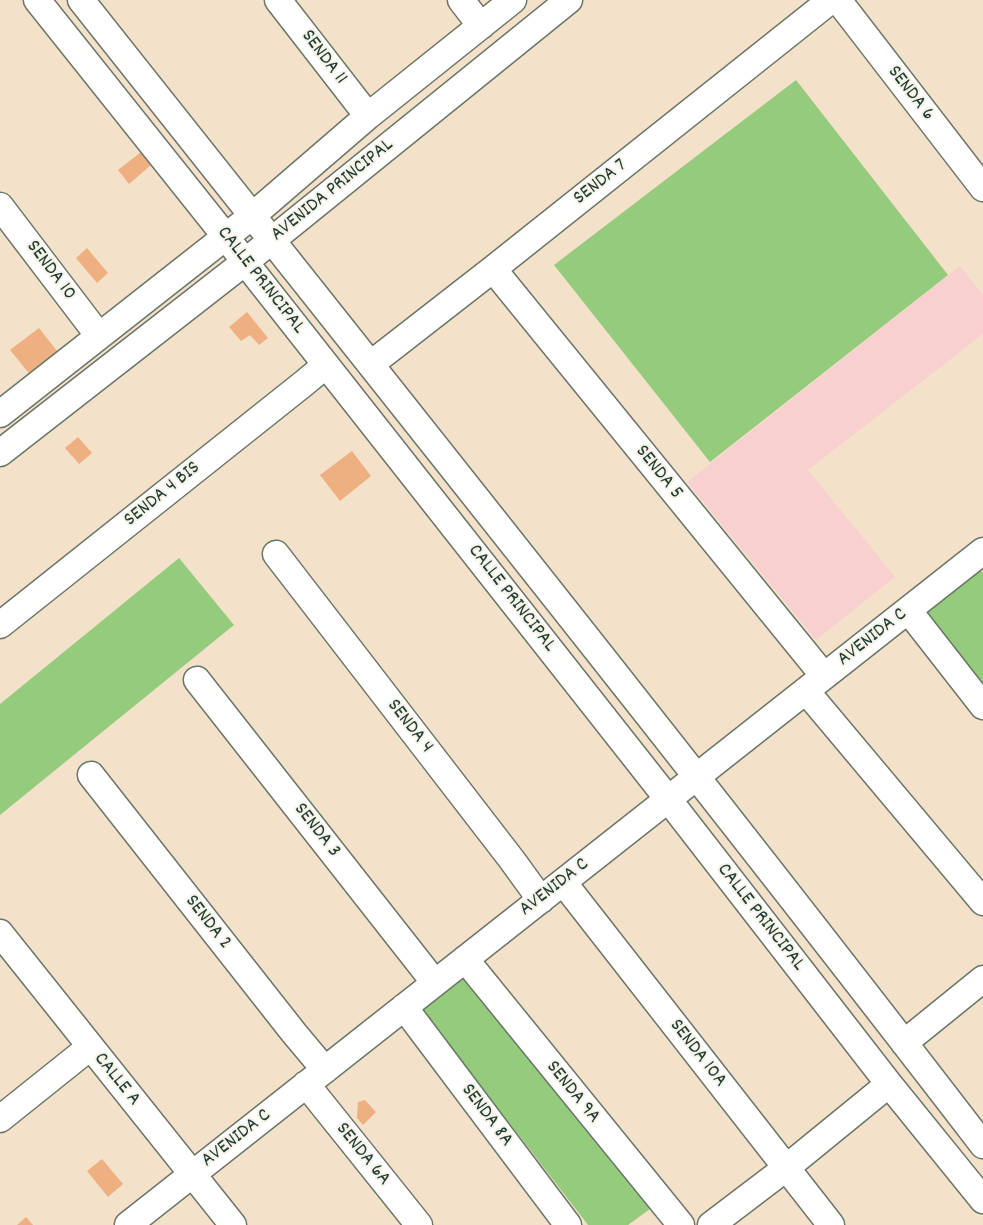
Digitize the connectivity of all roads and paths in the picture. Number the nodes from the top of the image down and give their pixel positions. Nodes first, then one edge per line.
1 (37, 0) edge
2 (81, 0) edge
3 (278, 0) edge
4 (461, 0) edge
5 (513, 0) edge
6 (569, 0) edge
7 (831, 0) edge
8 (838, 0) edge
9 (481, 26) junction
10 (368, 116) junction
11 (983, 188) edge
12 (0, 206) edge
13 (252, 216) junction
14 (226, 237) junction
15 (272, 241) junction
16 (245, 262) junction
17 (493, 269) junction
18 (99, 336) junction
19 (370, 364) junction
20 (326, 365) junction
21 (0, 414) edge
22 (0, 453) edge
23 (276, 554) dead end
24 (982, 555) edge
25 (908, 610) junction
26 (0, 626) edge
27 (197, 680) dead end
28 (815, 684) junction
29 (983, 706) edge
30 (91, 775) dead end
31 (696, 777) junction
32 (668, 799) junction
33 (563, 882) junction
34 (541, 900) junction
35 (983, 902) edge
36 (2, 939) edge
37 (465, 960) junction
38 (983, 979) edge
39 (436, 983) junction
40 (404, 1008) junction
41 (904, 1043) junction
42 (90, 1048) junction
43 (315, 1077) junction
44 (889, 1084) junction
45 (0, 1119) edge
46 (983, 1145) edge
47 (786, 1168) junction
48 (192, 1174) junction
49 (983, 1200) edge
50 (669, 1221) edge
51 (128, 1225) edge
52 (234, 1225) edge
53 (418, 1225) edge
54 (568, 1225) edge
55 (712, 1225) edge
56 (831, 1225) edge

1 - 14 street, CALLE PRINCIPAL
2 - 13 street, CALLE PRINCIPAL
3 - 10 street, SENDA 11
4 - 9 street
5 - 9 street, AVENIDA PRINCIPAL
6 - 15 street, AVENIDA PRINCIPAL
7 - 17 street, SENDA 7
8 - 11 street, SENDA 6
9 - 10 street, AVENIDA PRINCIPAL
10 - 13 street, AVENIDA PRINCIPAL
12 - 18 street, SENDA 10
13 - 14 street, AVENIDA PRINCIPAL
13 - 15 street, CALLE PRINCIPAL
14 - 16 street, CALLE PRINCIPAL
14 - 18 street, AVENIDA PRINCIPAL
15 - 16 street, AVENIDA PRINCIPAL
15 - 19 street, CALLE PRINCIPAL
16 - 20 street, CALLE PRINCIPAL
16 - 22 street, AVENIDA PRINCIPAL
17 - 19 street, SENDA 7
17 - 28 street, SENDA 5
18 - 21 street, AVENIDA PRINCIPAL
19 - 31 street, CALLE PRINCIPAL
20 - 26 street, SENDA 4 BIS
20 - 32 street, CALLE PRINCIPAL
23 - 34 street, SENDA 4
24 - 25 street, AVENIDA C
25 - 28 street, AVENIDA C
25 - 29 street
27 - 39 street, SENDA 3
28 - 31 street, AVENIDA C
28 - 35 street, SENDA 5
30 - 43 street, SENDA 2
31 - 32 street, AVENIDA C
31 - 41 street, CALLE PRINCIPAL
32 - 33 street, AVENIDA C
32 - 44 street, CALLE PRINCIPAL
33 - 34 street, AVENIDA C
33 - 47 street, SENDA 10A
34 - 37 street, AVENIDA C
36 - 42 street, CALLE A
37 - 39 street, AVENIDA C
37 - 50 street, SENDA 9A
38 - 41 street
39 - 40 street, AVENIDA C
40 - 43 street, AVENIDA C
40 - 54 street, SENDA 8A
41 - 46 street, CALLE PRINCIPAL
42 - 45 street
42 - 48 street, CALLE A
43 - 48 street, AVENIDA C
43 - 53 street, SENDA 6A
44 - 47 street
44 - 49 street, CALLE PRINCIPAL
47 - 55 street
47 - 56 street, SENDA 10A
48 - 51 street, AVENIDA C
48 - 52 street, CALLE A

